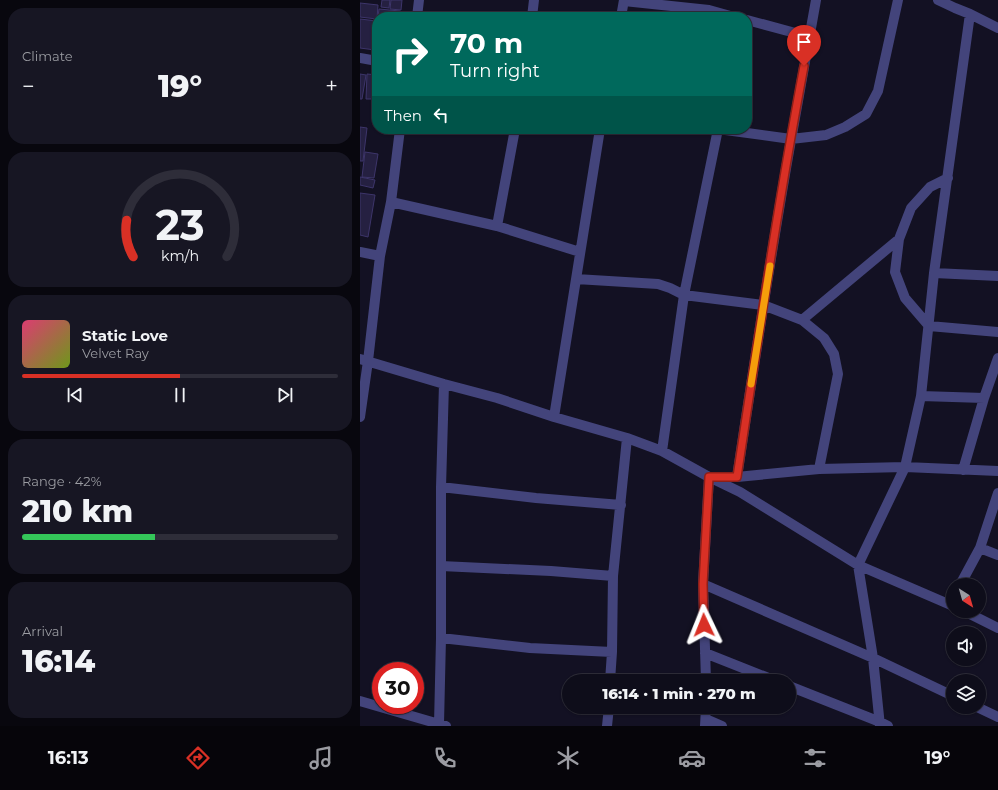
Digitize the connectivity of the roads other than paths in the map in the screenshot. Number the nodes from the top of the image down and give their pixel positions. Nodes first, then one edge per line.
1 (419, 0) edge
2 (534, 0) edge
3 (816, 0) edge
4 (898, 0) edge
5 (938, 0) edge
6 (624, 1) edge
7 (956, 4) edge
8 (710, 5) edge
9 (418, 12) edge
10 (533, 12) edge
11 (622, 12) edge
12 (724, 12) edge
13 (970, 14) junction
14 (752, 21) edge
15 (998, 28) edge
16 (810, 37) junction
17 (360, 58) edge
18 (372, 59) edge
19 (399, 134) edge
20 (514, 134) edge
21 (599, 134) edge
22 (717, 134) edge
23 (752, 134) edge
24 (791, 139) junction
25 (948, 178) junction
26 (390, 202) junction
27 (497, 226) junction
28 (899, 239) junction
29 (360, 252) edge
30 (580, 252) junction
31 (380, 256) junction
32 (934, 272) junction
33 (998, 276) edge
34 (576, 279) junction
35 (684, 295) junction
36 (763, 305) junction
37 (802, 320) junction
38 (929, 326) junction
39 (998, 332) edge
40 (998, 358) edge
41 (364, 360) edge
42 (444, 384) junction
43 (921, 396) junction
44 (984, 398) junction
45 (360, 417) edge
46 (554, 417) junction
47 (627, 438) junction
48 (662, 451) junction
49 (905, 467) junction
50 (820, 469) junction
51 (963, 470) junction
52 (998, 471) edge
53 (709, 477) junction
54 (737, 477) junction
55 (441, 487) junction
56 (998, 494) edge
57 (621, 505) junction
58 (980, 548) junction
59 (998, 556) edge
60 (858, 565) junction
61 (441, 566) junction
62 (613, 576) junction
63 (964, 578) edge
64 (703, 584) junction
65 (946, 600) edge
66 (978, 618) edge
67 (998, 628) edge
68 (441, 638) junction
69 (612, 652) junction
70 (705, 653) junction
71 (873, 658) junction
72 (610, 674) edge
73 (706, 674) edge
74 (758, 674) edge
75 (796, 689) edge
76 (946, 693) edge
77 (360, 701) edge
78 (986, 711) edge
79 (608, 714) edge
80 (998, 717) edge
81 (706, 722) edge
82 (442, 725) edge
83 (883, 725) edge
84 (607, 726) edge
85 (722, 726) edge

1 - 9 street
2 - 10 street
3 - 16 street
4 - 24 street
5 - 7 street
6 - 8 street
6 - 11 street
7 - 13 street
8 - 12 street
13 - 15 street
13 - 25 street
14 - 16 street
16 - 24 street
17 - 18 street
19 - 26 street
20 - 27 street
21 - 30 street
22 - 35 street
23 - 24 street
24 - 36 street
25 - 28 street
25 - 32 street
26 - 27 street
26 - 31 street
27 - 30 street
28 - 37 street
28 - 38 street
29 - 31 street
30 - 34 street
31 - 41 street
32 - 33 street
32 - 38 street
34 - 35 street
34 - 46 street
35 - 36 street
35 - 48 street
36 - 37 street
36 - 54 street
37 - 50 street
38 - 39 street
38 - 43 street
40 - 44 street
41 - 42 street
41 - 45 street
42 - 46 street
42 - 55 street
43 - 44 street
43 - 49 street
44 - 51 street
46 - 47 street
47 - 48 street
47 - 57 street
48 - 53 street
49 - 50 street
49 - 51 street
49 - 60 street
50 - 54 street
51 - 52 street
53 - 54 street
53 - 60 street
53 - 64 street
55 - 57 street
55 - 61 street
56 - 58 street
57 - 62 street
58 - 59 street
58 - 63 street
60 - 65 street
60 - 71 street
61 - 62 street
61 - 68 street
62 - 69 street
64 - 70 street
64 - 71 street
66 - 67 street
68 - 69 street
68 - 82 street
69 - 72 street
70 - 73 street
70 - 74 street
71 - 76 street
71 - 83 street
75 - 83 street
77 - 82 street
78 - 80 street
79 - 84 street
81 - 85 street

